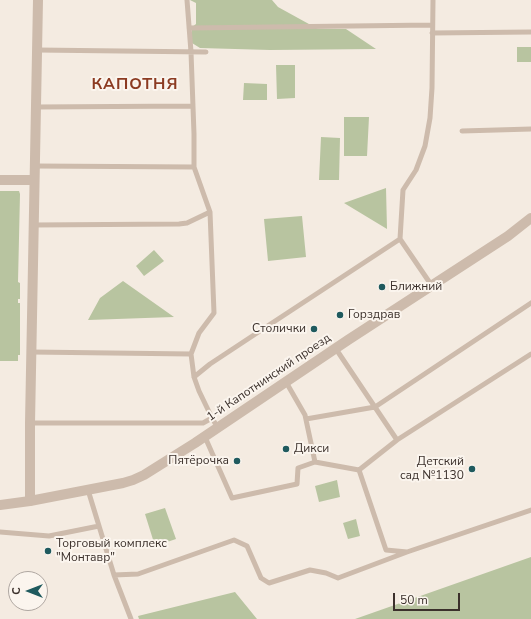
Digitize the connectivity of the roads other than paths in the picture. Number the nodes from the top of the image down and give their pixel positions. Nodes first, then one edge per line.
1 (38, 0) edge
2 (187, 0) edge
3 (433, 0) edge
4 (432, 24) junction
5 (189, 28) junction
6 (531, 32) edge
7 (432, 33) junction
8 (37, 50) junction
9 (191, 52) junction
10 (206, 52) dead end
11 (193, 106) junction
12 (36, 107) junction
13 (531, 129) edge
14 (462, 131) dead end
15 (35, 166) junction
16 (194, 167) junction
17 (0, 180) edge
18 (34, 180) junction
19 (210, 212) junction
20 (531, 218) edge
21 (34, 225) junction
22 (400, 239) junction
23 (432, 286) junction
24 (531, 303) edge
25 (336, 348) junction
26 (31, 352) junction
27 (191, 354) junction
28 (531, 354) edge
29 (194, 377) junction
30 (286, 382) junction
31 (375, 407) junction
32 (212, 418) junction
33 (306, 419) junction
34 (30, 423) junction
35 (218, 428) junction
36 (205, 437) junction
37 (397, 440) junction
38 (315, 462) junction
39 (359, 470) junction
40 (88, 490) junction
41 (30, 501) junction
42 (0, 505) edge
43 (531, 510) edge
44 (99, 526) junction
45 (0, 532) edge
46 (407, 552) junction
47 (114, 575) junction
48 (131, 619) edge

1 - 8 street
2 - 5 lane
3 - 4 lane
4 - 5 lane
4 - 7 lane
5 - 9 lane
6 - 7 lane
7 - 22 lane
8 - 9 lane
8 - 12 street
9 - 10 lane
9 - 11 lane
11 - 12 lane
11 - 16 lane
12 - 15 street
13 - 14 lane
15 - 16 lane
15 - 18 street
16 - 19 lane
17 - 18 street
18 - 21 street
19 - 21 lane
19 - 27 lane
20 - 23 street, 1-й Капотнинский проезд
21 - 26 street
22 - 23 lane
22 - 29 lane
23 - 25 street, 1-й Капотнинский проезд
24 - 31 lane
25 - 30 street, 1-й Капотнинский проезд
25 - 31 lane
26 - 27 lane
26 - 34 street
27 - 29 lane
28 - 37 lane
29 - 32 lane
30 - 33 lane
30 - 35 street, 1-й Капотнинский проезд
31 - 33 lane
31 - 37 lane
32 - 34 lane
32 - 35 lane
33 - 38 lane
34 - 41 street
35 - 36 street, 1-й Капотнинский проезд
36 - 38 lane
36 - 40 street, 1-й Капотнинский проезд
37 - 39 lane
38 - 39 lane
39 - 46 lane
40 - 41 street, 1-й Капотнинский проезд
40 - 44 lane
41 - 42 street, 1-й Капотнинский проезд
43 - 46 lane
44 - 45 lane
44 - 47 lane
46 - 47 lane
47 - 48 lane

